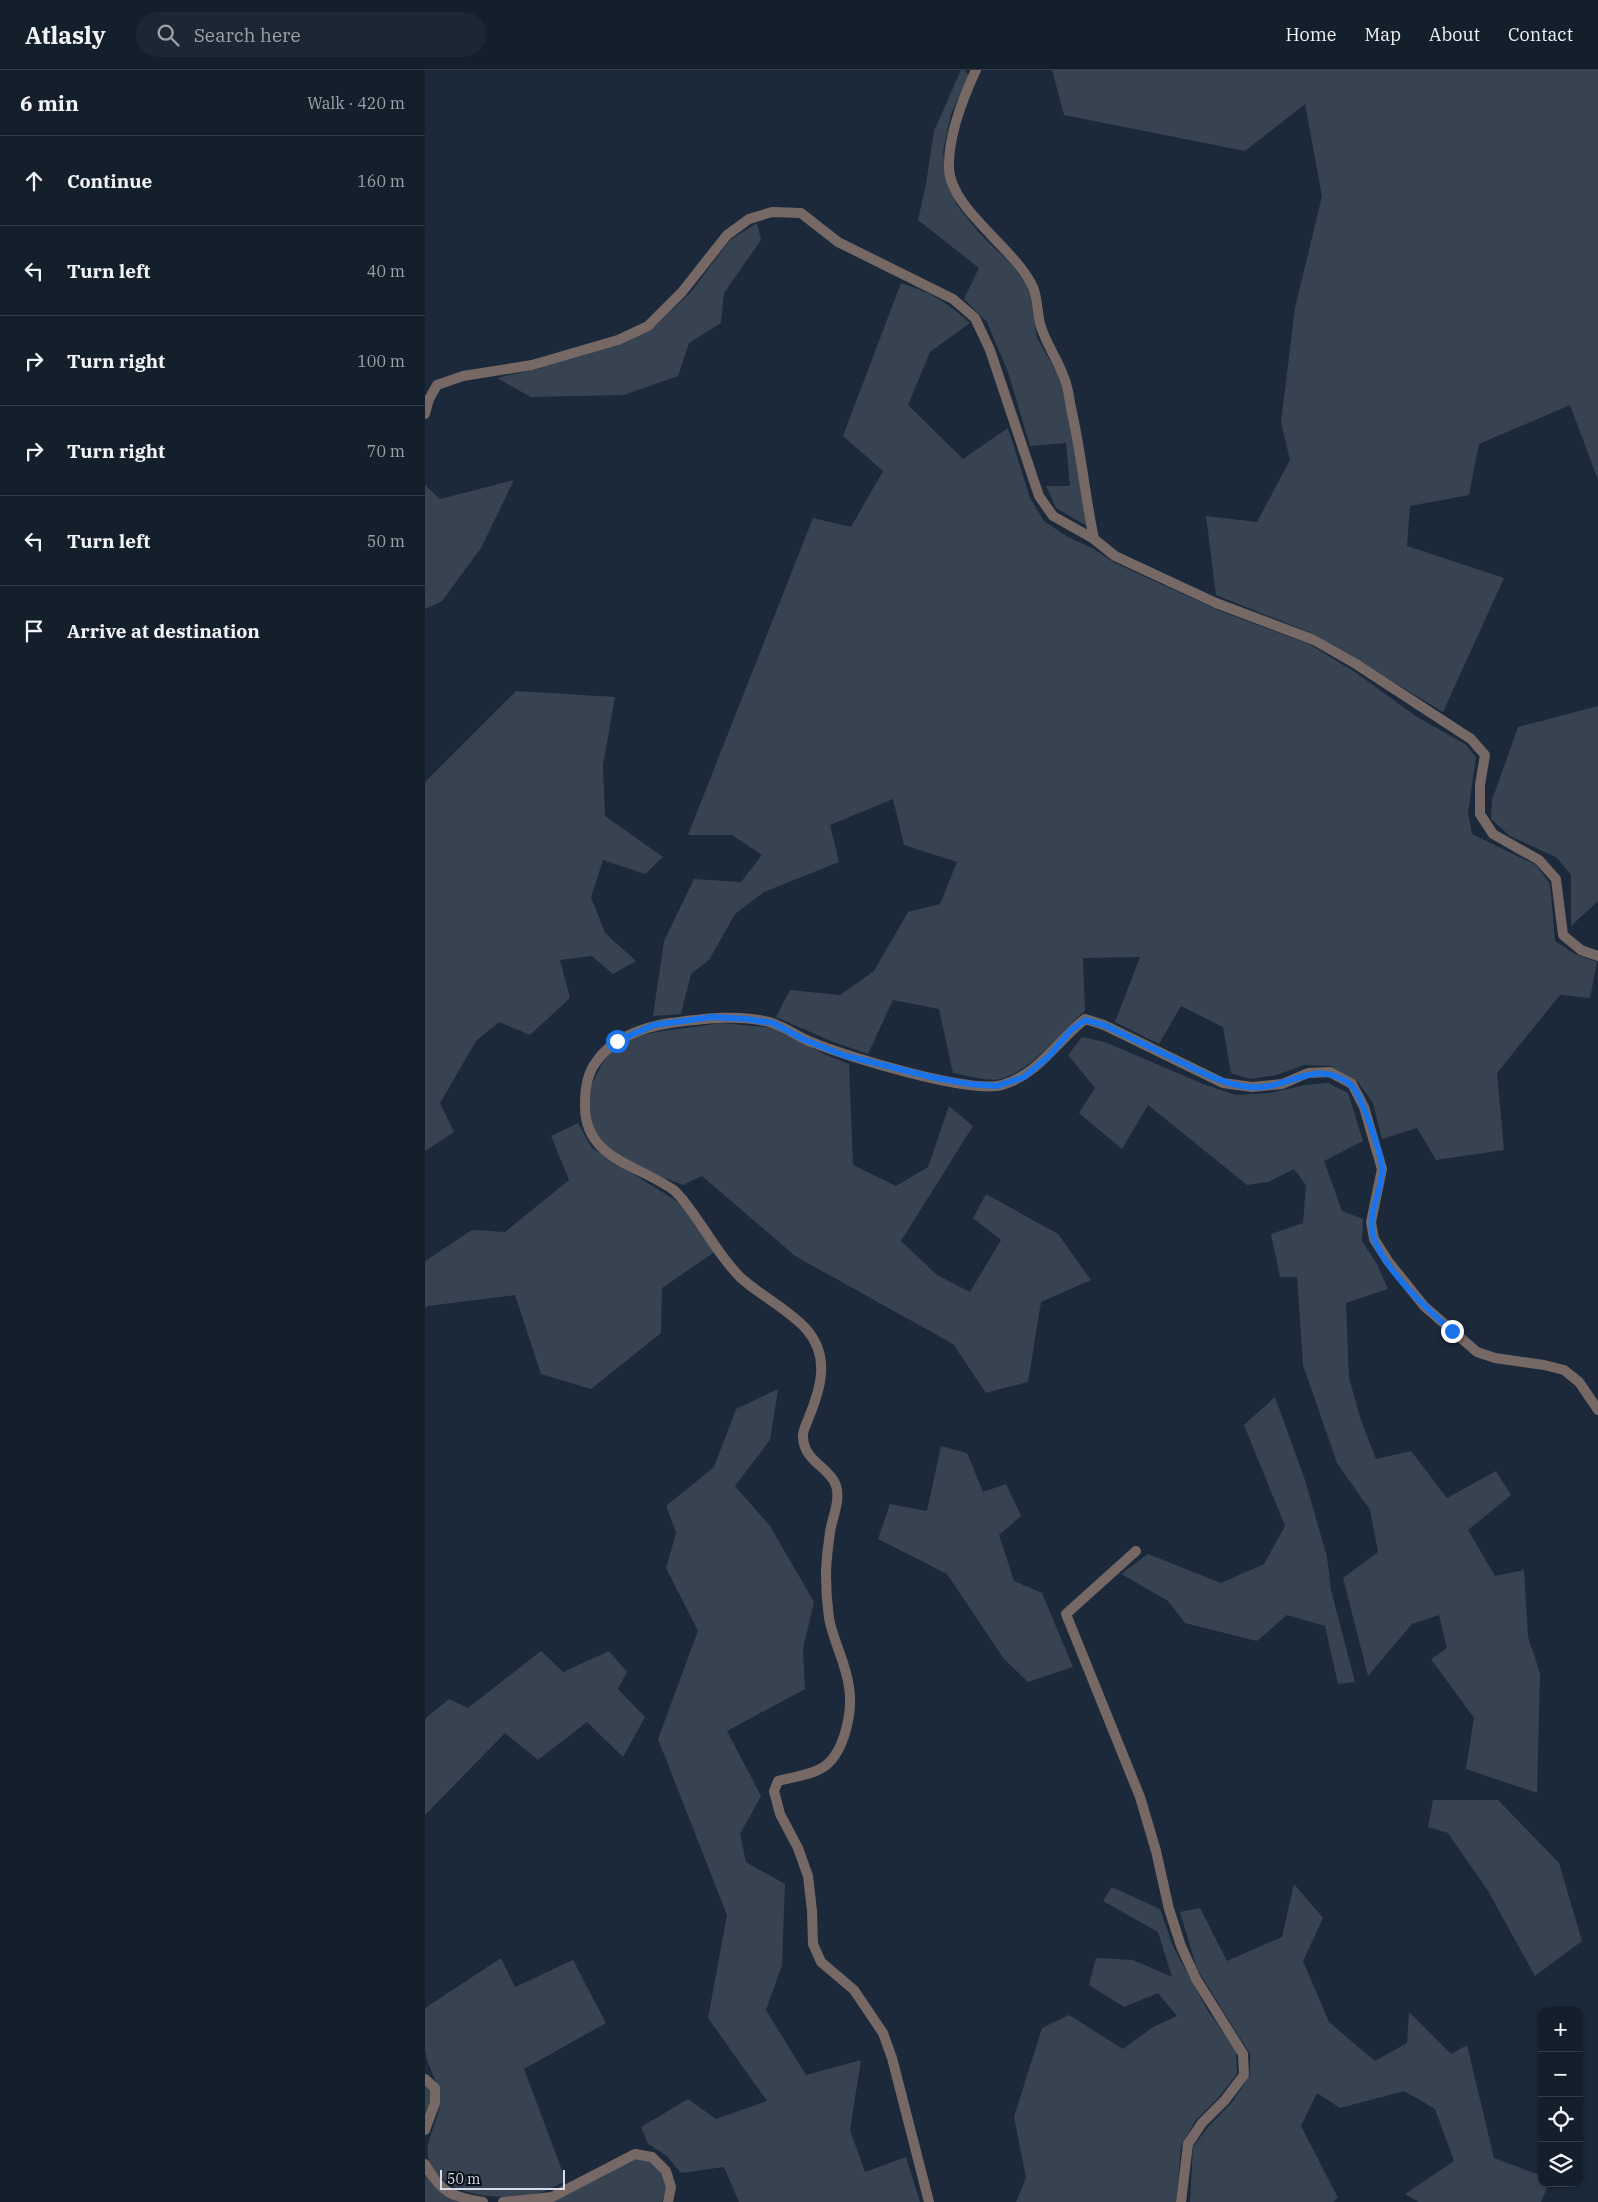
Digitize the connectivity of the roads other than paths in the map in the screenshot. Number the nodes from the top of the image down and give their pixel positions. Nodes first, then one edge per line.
1 (976, 70) edge
2 (425, 414) edge
3 (1094, 539) junction
4 (1598, 956) edge
5 (1598, 1410) edge
6 (1136, 1551) dead end
7 (425, 2079) edge
8 (425, 2130) edge
9 (425, 2164) edge
10 (483, 2202) edge
11 (503, 2202) edge
12 (668, 2202) edge
13 (929, 2202) edge
14 (1181, 2202) edge

1 - 3 street
2 - 3 street
3 - 4 street
5 - 13 street
6 - 14 street
7 - 8 street
9 - 10 street
11 - 12 street

